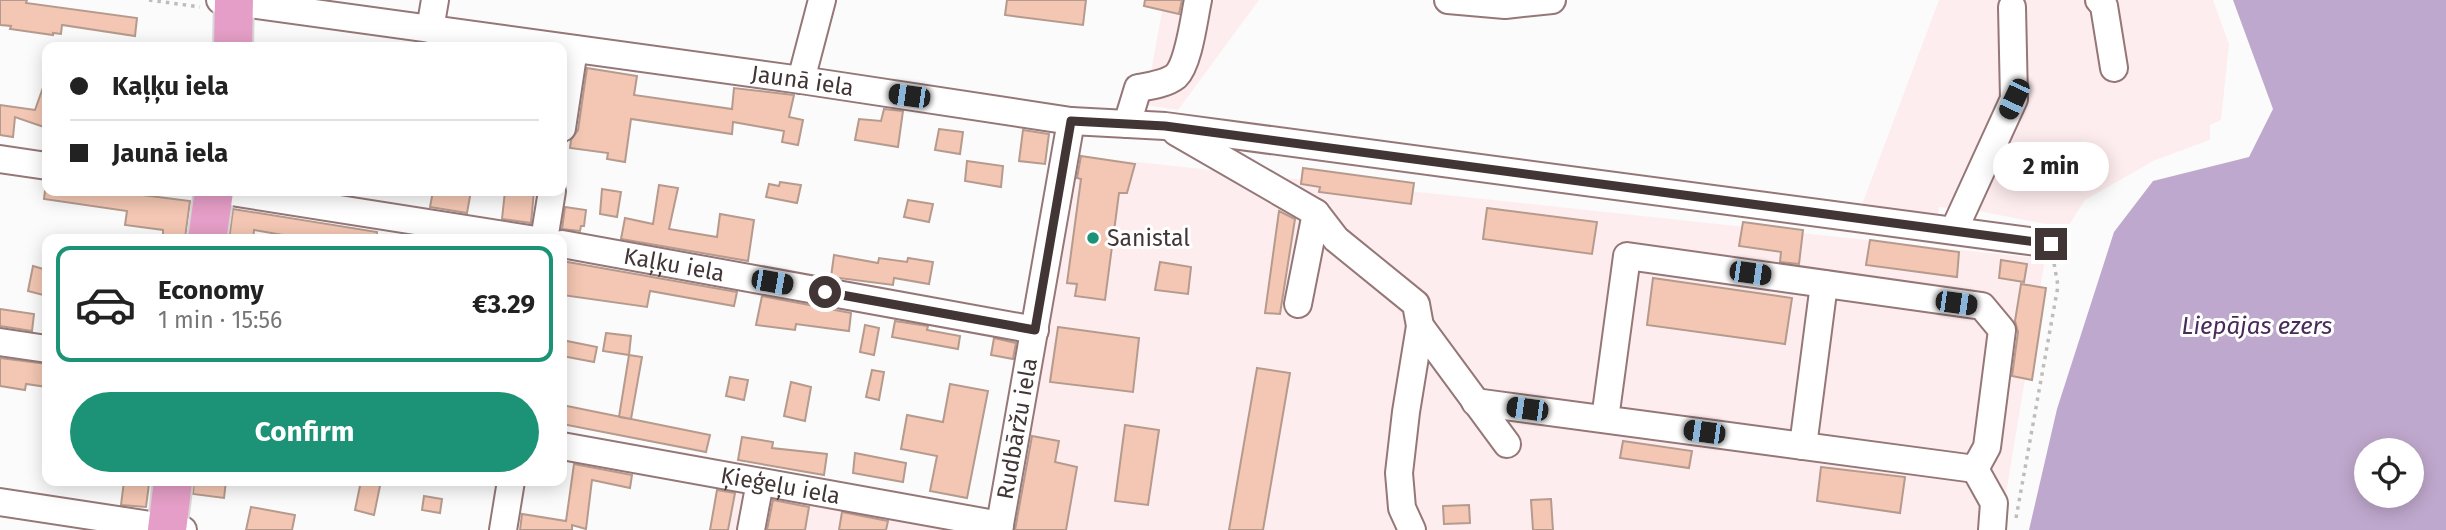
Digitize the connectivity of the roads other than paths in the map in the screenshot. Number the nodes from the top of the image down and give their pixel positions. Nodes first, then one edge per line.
1 (435, 0) edge
2 (822, 0) edge
3 (1198, 0) edge
4 (1448, 0) edge
5 (1552, 0) edge
6 (2099, 0) edge
7 (223, 3) edge
8 (2012, 7) dead end
9 (430, 29) junction
10 (232, 42) edge
11 (524, 42) edge
12 (567, 48) edge
13 (574, 49) junction
14 (2114, 68) dead end
15 (801, 80) junction
16 (567, 95) edge
17 (1071, 121) junction
18 (1127, 124) junction
19 (1165, 126) junction
20 (0, 159) edge
21 (42, 165) edge
22 (213, 196) edge
23 (257, 196) edge
24 (551, 196) edge
25 (1316, 213) junction
26 (1954, 230) junction
27 (208, 234) edge
28 (498, 234) edge
29 (545, 234) edge
30 (2051, 244) road end
31 (567, 245) edge
32 (1824, 284) junction
33 (1298, 304) dead end
34 (1420, 326) junction
35 (1035, 330) junction
36 (0, 342) edge
37 (42, 348) edge
38 (1475, 402) junction
39 (1605, 419) junction
40 (1507, 444) dead end
41 (1803, 446) junction
42 (567, 447) edge
43 (1975, 469) junction
44 (760, 482) junction
45 (173, 486) edge
46 (510, 486) edge
47 (0, 502) edge
48 (900, 519) edge
49 (1000, 528) edge
50 (173, 529) edge
51 (503, 530) edge
52 (751, 530) edge
53 (1412, 530) edge
54 (1992, 530) edge

1 - 9 street
2 - 15 street
3 - 18 street
4 - 5 street
6 - 14 street
7 - 9 street, Jaunā iela
7 - 10 highway
8 - 26 street
9 - 11 street, Jaunā iela
12 - 13 street, Jaunā iela
13 - 15 street, Jaunā iela
13 - 16 street
15 - 17 street, Jaunā iela
17 - 18 street, Jaunā iela
17 - 35 street, Rudbāržu iela
18 - 19 street, Jaunā iela
19 - 25 street
19 - 26 street, Jaunā iela
20 - 21 street
22 - 27 highway
23 - 28 street
24 - 29 street
25 - 33 street
25 - 34 street
26 - 30 street, Jaunā iela
31 - 35 street, Kaļķu iela
32 - 39 street
32 - 41 street
32 - 43 street
34 - 38 street
34 - 53 street
35 - 49 street, Rudbāržu iela
36 - 37 street
38 - 39 street
38 - 40 street
39 - 41 street
41 - 43 street
42 - 44 street, Ķieģeļu iela
43 - 54 street
44 - 48 street, Ķieģeļu iela
44 - 52 street
45 - 50 highway
46 - 51 street
47 - 50 street
48 - 49 street, Ķieģeļu iela

